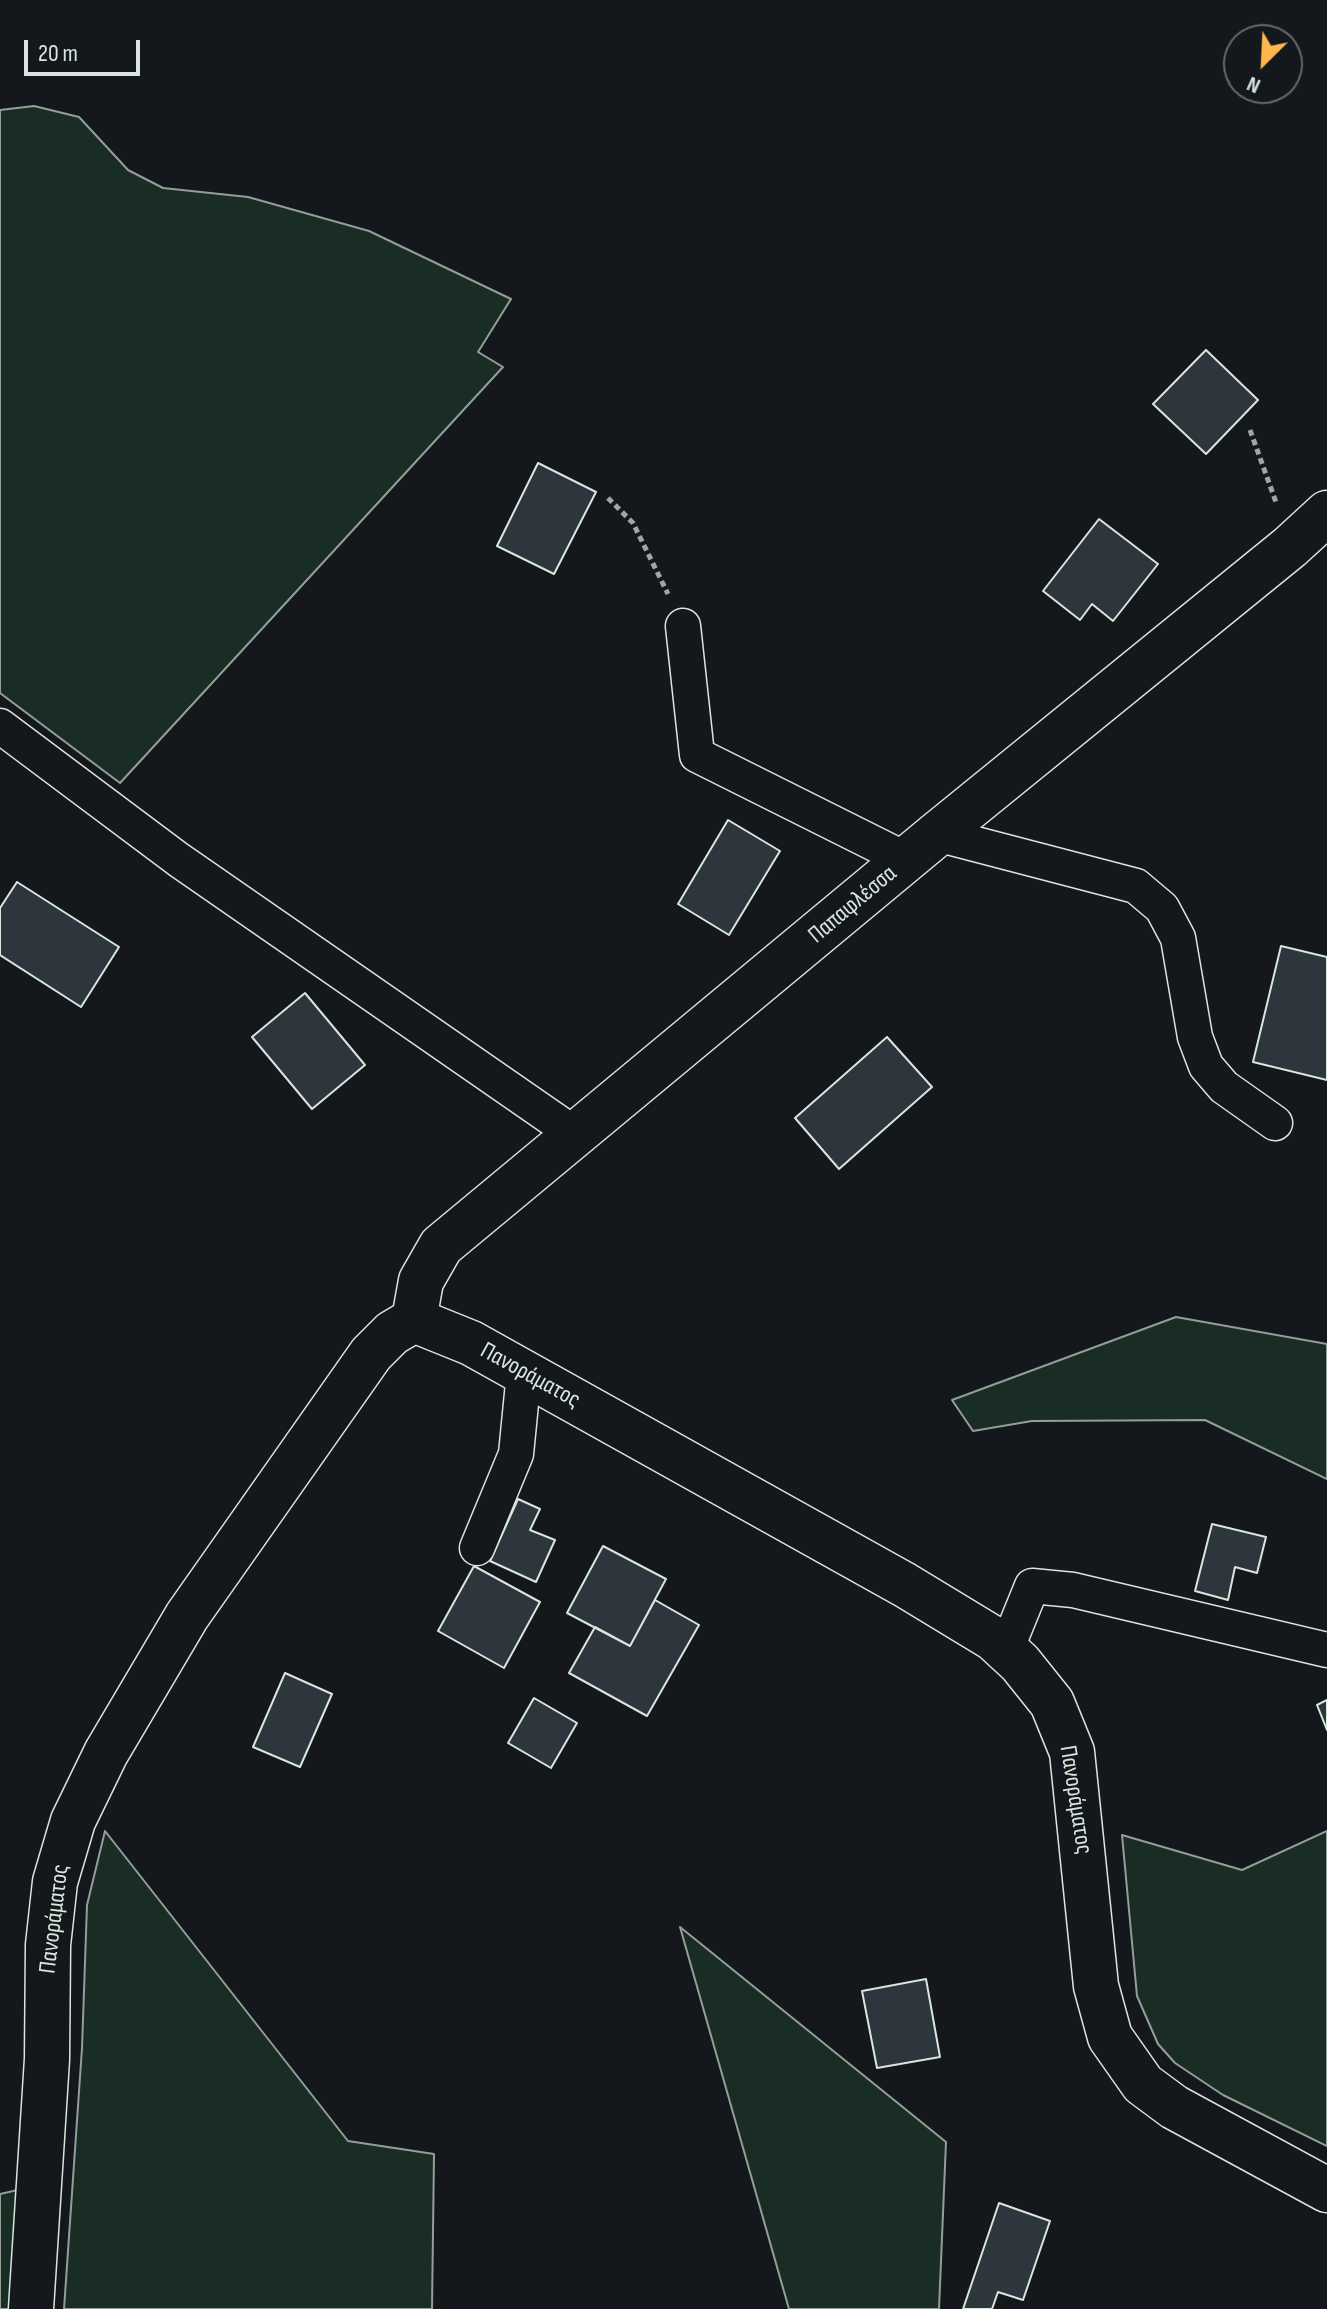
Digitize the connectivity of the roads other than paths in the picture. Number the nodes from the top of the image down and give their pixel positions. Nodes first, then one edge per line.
1 (1327, 513) edge
2 (683, 626) road end
3 (0, 726) edge
4 (922, 847) junction
5 (1275, 1123) dead end
6 (576, 1135) junction
7 (414, 1320) junction
8 (524, 1373) junction
9 (477, 1548) dead end
10 (1006, 1650) junction
11 (1327, 1650) edge
12 (1327, 2190) edge
13 (31, 2309) edge

1 - 4 main road, Παπαφλέσσα
2 - 4 street
3 - 6 street
4 - 5 street
4 - 6 main road, Παπαφλέσσα
6 - 7 main road, Παπαφλέσσα
7 - 8 main road, Πανοράματος
7 - 13 main road, Πανοράματος
8 - 9 street
8 - 10 main road, Πανοράματος
10 - 11 street
10 - 12 main road, Πανοράματος

